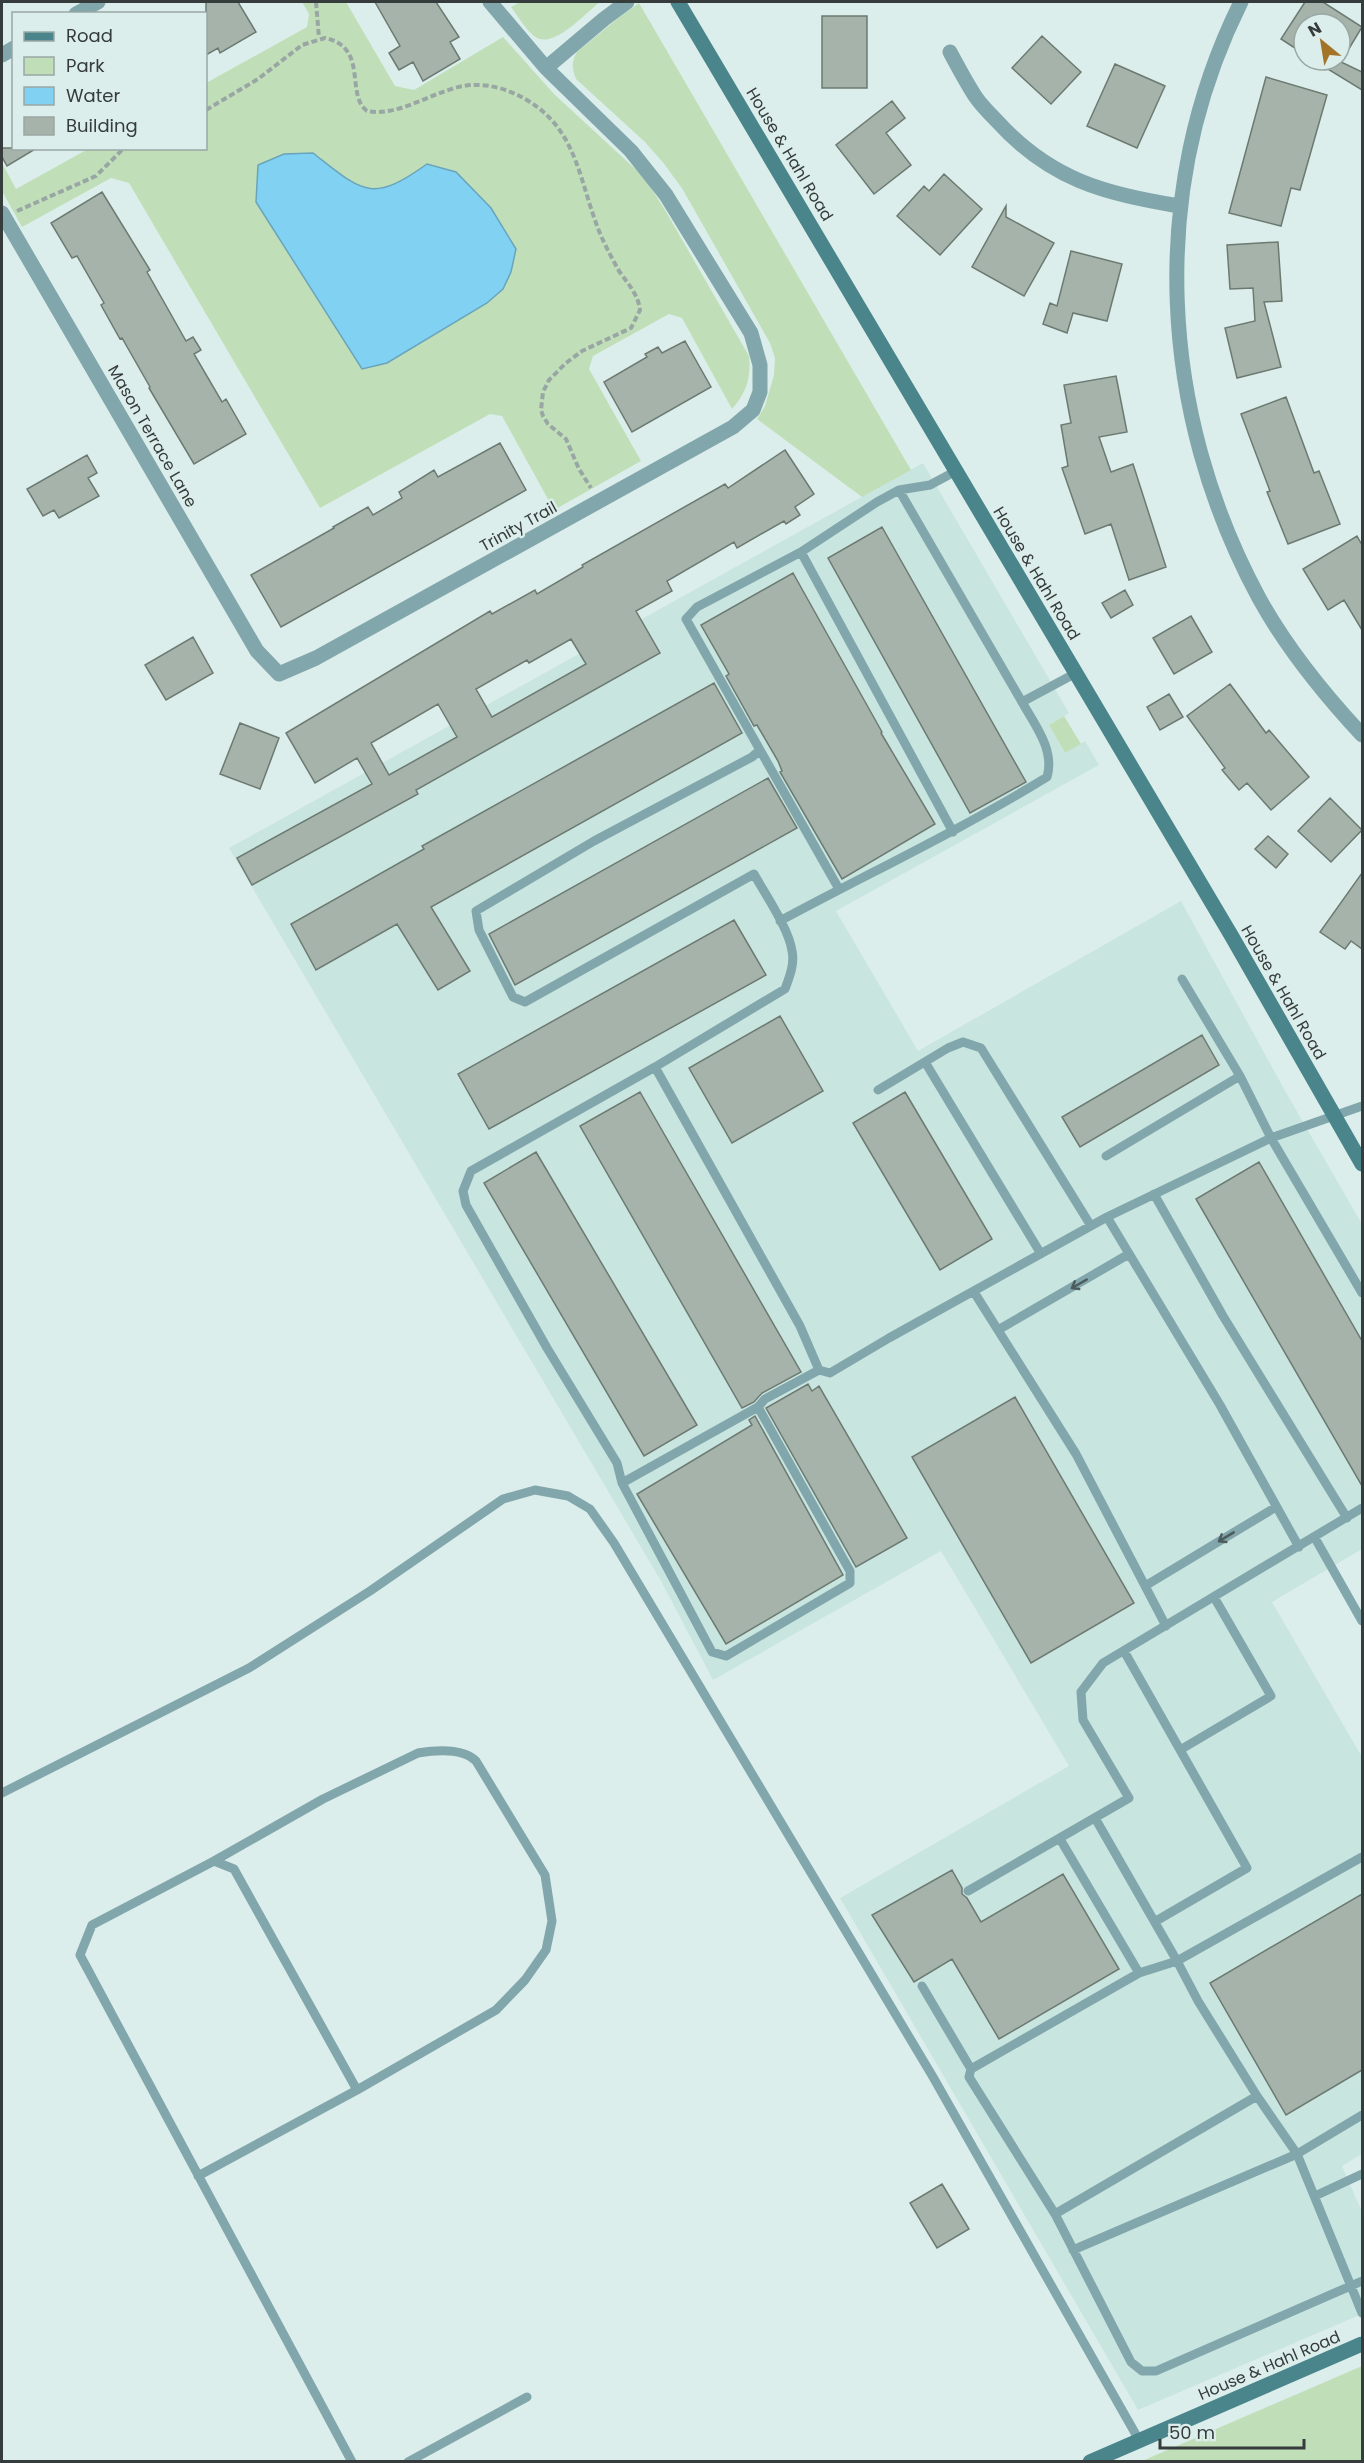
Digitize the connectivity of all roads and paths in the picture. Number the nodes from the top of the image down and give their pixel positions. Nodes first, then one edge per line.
1 (98, 2) edge
2 (315, 2) edge
3 (490, 2) edge
4 (627, 2) edge
5 (678, 2) edge
6 (1242, 2) edge
7 (80, 12) edge
8 (319, 38) junction
9 (950, 52) dead end
10 (546, 68) junction
11 (207, 109) edge
12 (122, 150) edge
13 (1179, 206) junction
14 (3, 215) edge
15 (956, 471) junction
16 (899, 490) junction
17 (600, 501) junction
18 (801, 552) junction
19 (1076, 673) junction
20 (279, 674) joint
21 (1022, 702) junction
22 (1362, 735) edge
23 (760, 750) junction
24 (953, 832) junction
25 (839, 889) junction
26 (780, 921) junction
27 (1182, 979) dead end
28 (924, 1062) junction
29 (655, 1066) junction
30 (1240, 1076) junction
31 (878, 1090) dead end
32 (1362, 1106) edge
33 (1333, 1116) junction
34 (1271, 1138) junction
35 (1106, 1156) dead end
36 (1362, 1164) edge
37 (1154, 1194) junction
38 (1107, 1217) junction
39 (1091, 1226) junction
40 (1041, 1254) junction
41 (1129, 1254) junction
42 (974, 1292) junction
43 (1362, 1293) edge
44 (998, 1330) junction
45 (819, 1370) junction
46 (758, 1407) junction
47 (622, 1483) junction
48 (1276, 1507) junction
49 (1362, 1508) edge
50 (1347, 1518) junction
51 (1315, 1538) junction
52 (1299, 1547) junction
53 (1145, 1586) junction
54 (1214, 1597) junction
55 (1362, 1621) edge
56 (1166, 1626) junction
57 (1124, 1651) junction
58 (1180, 1750) junction
59 (2, 1793) edge
60 (1095, 1818) junction
61 (1060, 1839) junction
62 (1362, 1857) edge
63 (214, 1861) junction
64 (968, 1891) dead end
65 (1156, 1921) junction
66 (1177, 1961) junction
67 (1139, 1973) junction
68 (922, 1986) dead end
69 (971, 2069) junction
70 (357, 2090) junction
71 (1257, 2096) junction
72 (1362, 2115) edge
73 (1297, 2154) junction
74 (1362, 2174) edge
75 (198, 2176) junction
76 (1315, 2196) junction
77 (1055, 2214) junction
78 (1073, 2250) junction
79 (1362, 2281) edge
80 (1352, 2286) junction
81 (1362, 2313) edge
82 (1362, 2344) edge
83 (527, 2397) dead end
84 (1139, 2440) junction
85 (352, 2462) edge
86 (408, 2462) edge
87 (1090, 2462) edge

1 - 7 street
2 - 8 path
3 - 10 street
4 - 10 street
5 - 15 street, House & Hahl Road
6 - 13 street
8 - 11 path
8 - 17 path
9 - 13 street
10 - 17 street, Trinity Trail
12 - 14 path
13 - 22 street
14 - 20 street, Mason Terrace Lane
15 - 16 lane
15 - 19 street, House & Hahl Road
16 - 18 lane
16 - 21 lane
17 - 20 street, Trinity Trail
18 - 23 lane
18 - 24 lane
19 - 21 lane
19 - 33 street, House & Hahl Road
21 - 24 lane
23 - 25 lane
23 - 26 lane
24 - 25 lane
25 - 26 lane
26 - 29 lane
27 - 30 lane
28 - 31 lane
28 - 39 lane
28 - 40 lane
29 - 45 lane
29 - 47 lane
30 - 34 lane
30 - 35 lane
32 - 33 lane
33 - 34 lane
33 - 36 street, House & Hahl Road
34 - 37 lane
34 - 43 lane
37 - 38 lane
37 - 50 lane
38 - 39 lane
38 - 41 lane
39 - 40 lane
40 - 42 lane
41 -> 44 lane
41 - 48 lane
42 - 44 lane
42 - 45 lane
44 - 53 lane
45 - 46 lane
46 - 47 lane
46 - 47 lane
48 - 52 lane
48 -> 53 lane
49 - 50 lane
50 - 51 lane
51 - 52 lane
51 - 55 lane
52 - 54 lane
53 - 56 lane
54 - 56 lane
54 - 58 lane
56 - 57 lane
57 - 58 lane
57 - 60 lane
58 - 65 lane
59 - 84 lane
60 - 61 lane
60 - 65 lane
61 - 64 lane
61 - 67 lane
62 - 66 lane
63 - 70 lane
63 - 70 lane
63 - 75 lane
65 - 66 lane
66 - 67 lane
66 - 71 lane
67 - 69 lane
68 - 69 lane
69 - 77 lane
70 - 75 lane
71 - 73 lane
71 - 77 lane
72 - 73 lane
73 - 76 lane
73 - 78 lane
74 - 76 lane
75 - 85 lane
76 - 80 lane
77 - 78 lane
78 - 80 lane
79 - 80 lane
80 - 81 lane
82 - 84 street, House & Hahl Road
83 - 86 lane
84 - 87 street, House & Hahl Road

